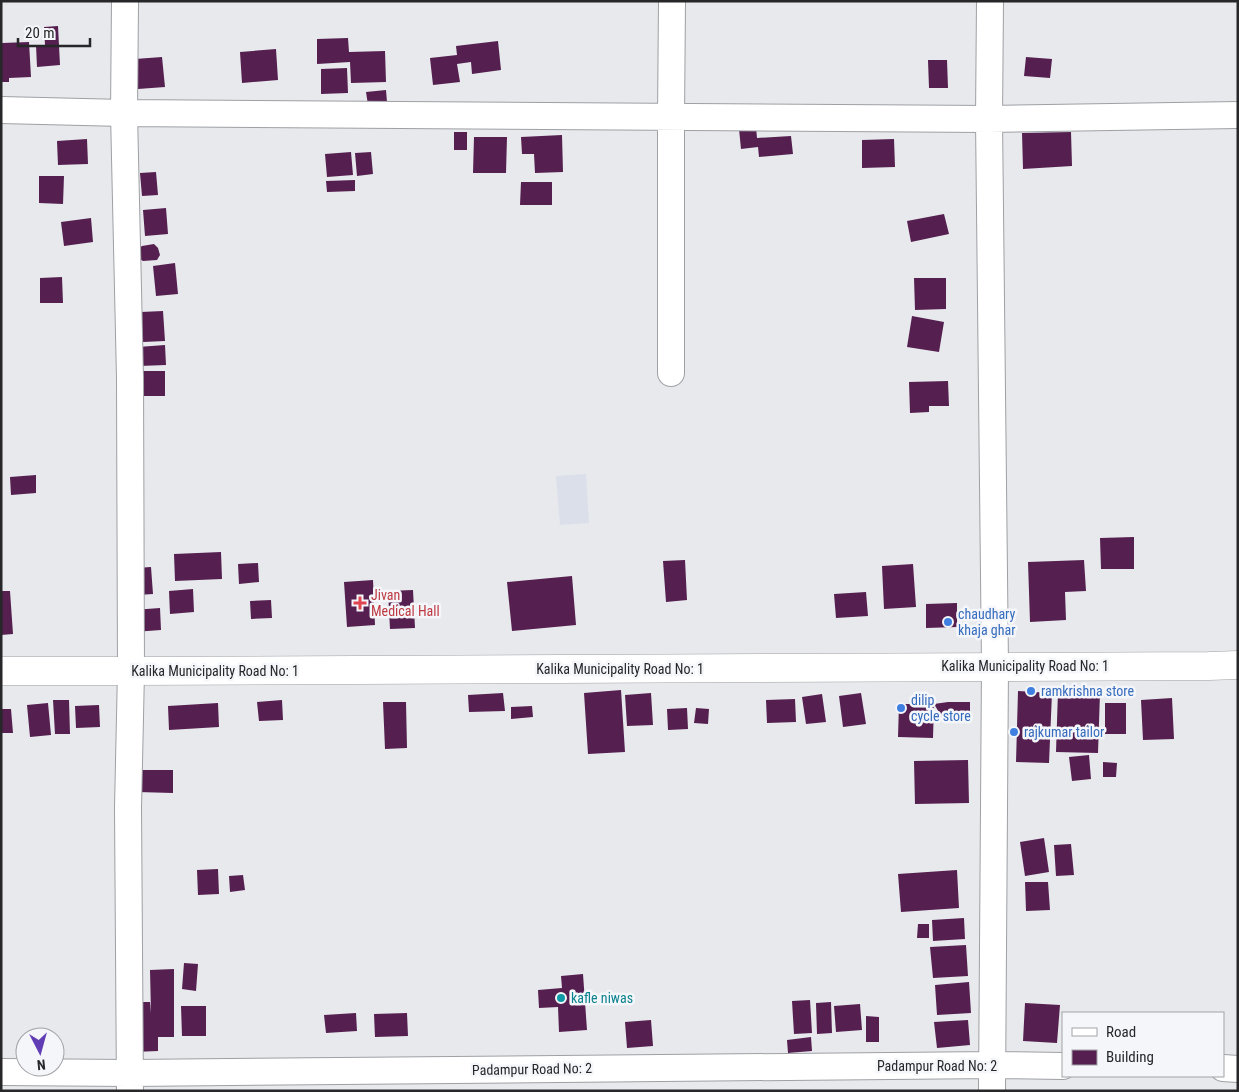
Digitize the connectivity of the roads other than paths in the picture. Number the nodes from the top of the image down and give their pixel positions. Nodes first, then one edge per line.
1 (125, 1) edge
2 (672, 1) edge
3 (990, 1) edge
4 (1, 110) edge
5 (124, 113) junction
6 (1238, 115) edge
7 (671, 117) junction
8 (989, 119) junction
9 (671, 373) dead end
10 (1238, 665) edge
11 (995, 666) junction
12 (1, 671) edge
13 (131, 671) junction
14 (992, 1065) junction
15 (1062, 1066) edge
16 (1224, 1068) edge
17 (1238, 1068) edge
18 (1, 1072) edge
19 (130, 1082) edge
20 (992, 1091) edge

1 - 5 street
2 - 7 street
3 - 8 street
4 - 5 street
5 - 7 street
5 - 13 street
6 - 8 street
7 - 8 street
7 - 9 street
8 - 11 street
10 - 11 street, Kalika Municipality Road No: 1
11 - 13 street, Kalika Municipality Road No: 1
11 - 14 street
12 - 13 street, Kalika Municipality Road No: 1
13 - 19 street
14 - 15 street, Padampur Road No: 2
14 - 19 street, Padampur Road No: 2
14 - 20 street
16 - 17 street
18 - 19 street, Padampur Road No: 2

